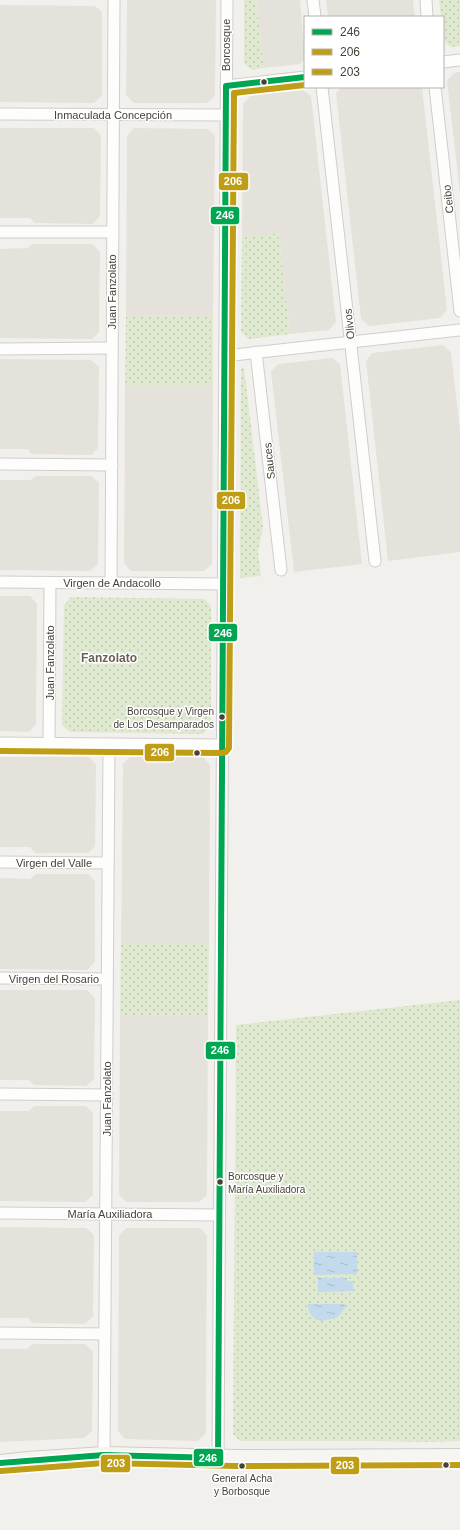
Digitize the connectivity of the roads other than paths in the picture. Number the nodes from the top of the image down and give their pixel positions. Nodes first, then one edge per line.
1 (114, 0) edge
2 (227, 0) edge
3 (313, 0) edge
4 (426, 0) edge
5 (315, 16) edge
6 (427, 16) edge
7 (460, 60) edge
8 (444, 62) edge
9 (304, 77) edge
10 (226, 86) junction
11 (322, 88) edge
12 (435, 88) edge
13 (0, 114) edge
14 (113, 114) junction
15 (226, 114) junction
16 (0, 232) edge
17 (113, 232) junction
18 (460, 311) edge
19 (460, 330) edge
20 (351, 342) junction
21 (112, 348) junction
22 (0, 349) edge
23 (256, 352) junction
24 (225, 356) junction
25 (0, 464) edge
26 (112, 465) junction
27 (375, 561) dead end
28 (281, 570) dead end
29 (0, 582) edge
30 (50, 583) junction
31 (111, 583) junction
32 (223, 584) junction
33 (0, 743) edge
34 (49, 743) junction
35 (109, 744) junction
36 (222, 745) junction
37 (0, 862) edge
38 (108, 863) junction
39 (0, 978) edge
40 (108, 979) junction
41 (0, 1094) edge
42 (107, 1095) junction
43 (0, 1213) edge
44 (106, 1214) junction
45 (220, 1215) junction
46 (0, 1333) edge
47 (105, 1334) junction
48 (104, 1455) junction
49 (460, 1457) edge
50 (218, 1458) junction
51 (0, 1463) edge

1 - 14 street, Juan Fanzolato
2 - 10 street, Borcosque
3 - 5 street
4 - 6 street
7 - 8 street
9 - 10 street
10 - 15 street, Borcosque
11 - 20 street, Olivos
12 - 18 street, Ceibo
13 - 14 street, Inmaculada Concepción
14 - 15 street, Inmaculada Concepción
14 - 17 street, Juan Fanzolato
15 - 24 street, Borcosque
16 - 17 street
17 - 21 street, Juan Fanzolato
19 - 20 street
20 - 23 street
20 - 27 street, Olivos
21 - 22 street
21 - 26 street, Juan Fanzolato
23 - 24 street
23 - 28 street, Sauces
24 - 32 street, Borcosque
25 - 26 street
26 - 31 street, Juan Fanzolato
29 - 30 street, Virgen de Andacollo
30 - 31 street, Virgen de Andacollo
30 - 34 street, Juan Fanzolato
31 - 32 street, Virgen de Andacollo
32 - 36 street, Borcosque
33 - 34 street
34 - 35 street
35 - 36 street
35 - 38 street, Juan Fanzolato
36 - 45 street, Borcosque
37 - 38 street, Virgen del Valle
38 - 40 street, Juan Fanzolato
39 - 40 street, Virgen del Rosario
40 - 42 street, Juan Fanzolato
41 - 42 street
42 - 44 street, Juan Fanzolato
43 - 44 street, María Auxiliadora
44 - 45 street, María Auxiliadora
44 - 47 street, Juan Fanzolato
45 - 50 street, Borcosque
46 - 47 street
47 - 48 street, Juan Fanzolato
48 - 50 main road
48 - 51 main road
49 - 50 main road

